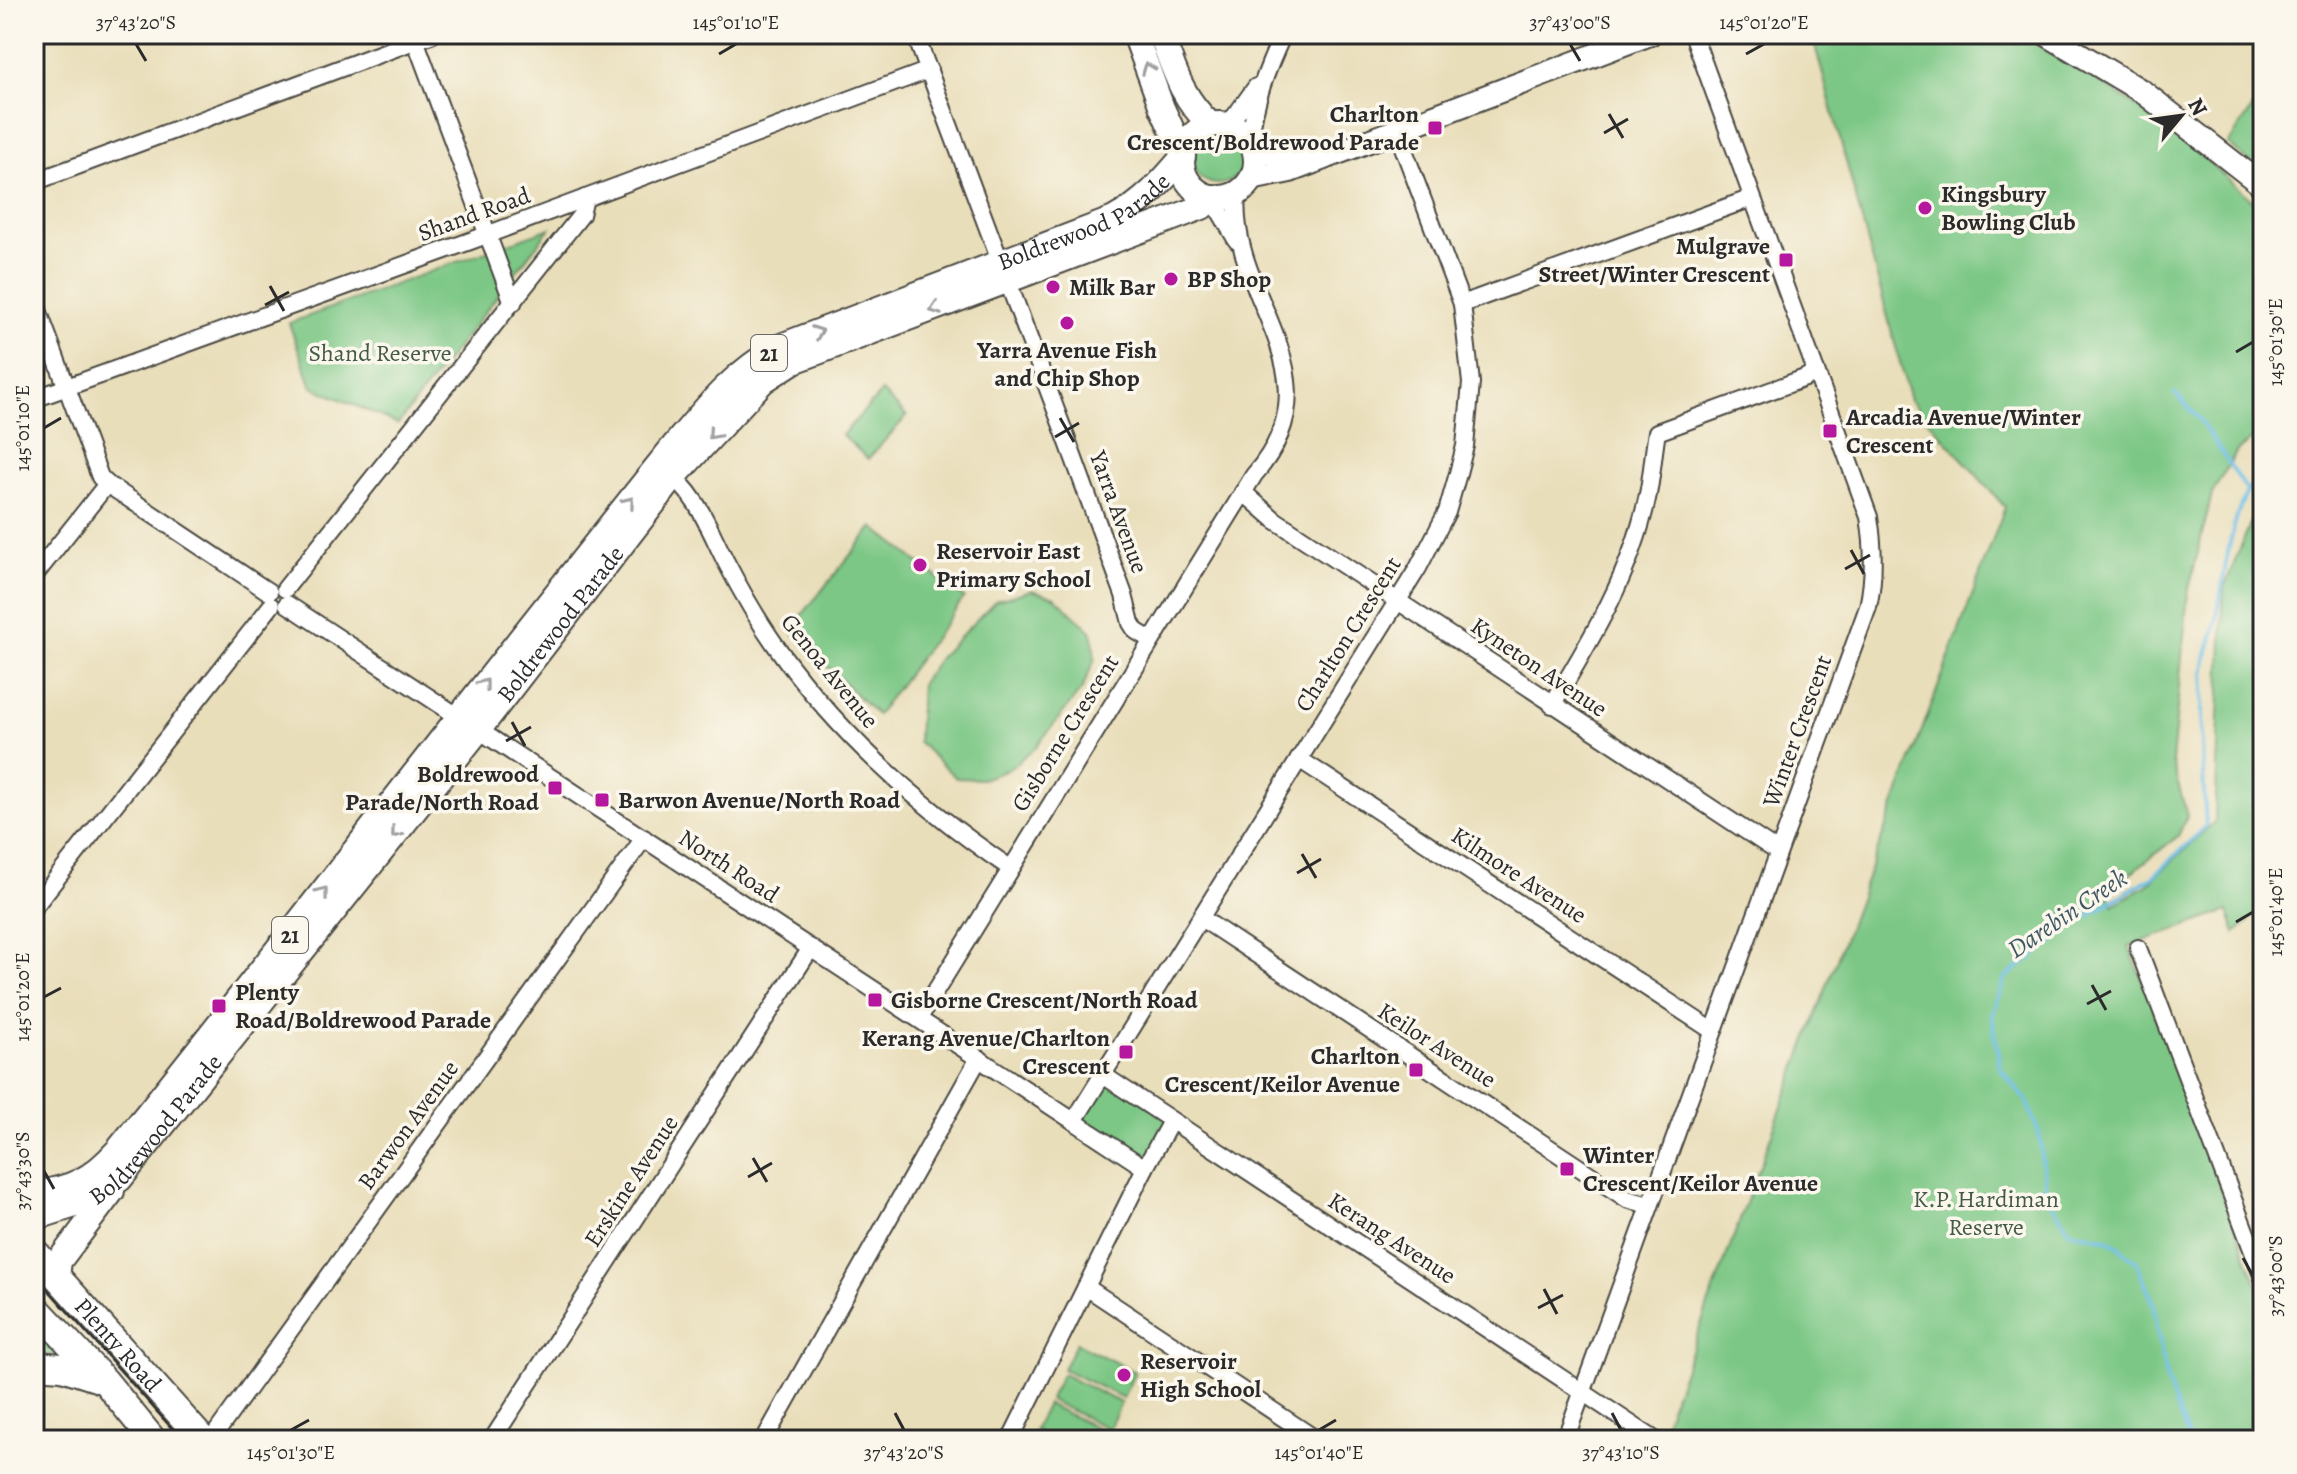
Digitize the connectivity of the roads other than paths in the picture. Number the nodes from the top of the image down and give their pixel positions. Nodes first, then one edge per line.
1 (433, 34) edge
2 (915, 34) edge
3 (1135, 34) edge
4 (1161, 34) edge
5 (1283, 34) edge
6 (1650, 34) edge
7 (1693, 34) edge
8 (2046, 34) edge
9 (414, 37) edge
10 (929, 70) junction
11 (1264, 76) junction
12 (1218, 124) junction
13 (1400, 127) junction
14 (1252, 143) junction
15 (1183, 155) junction
16 (34, 182) edge
17 (2263, 186) edge
18 (1229, 191) junction
19 (585, 198) junction
20 (1752, 198) junction
21 (1113, 229) junction
22 (488, 235) junction
23 (1004, 272) junction
24 (34, 299) edge
25 (513, 303) junction
26 (1462, 304) junction
27 (1816, 371) junction
28 (65, 387) junction
29 (34, 399) edge
30 (666, 471) junction
31 (107, 484) junction
32 (1240, 497) junction
33 (34, 576) edge
34 (278, 598) junction
35 (1398, 600) junction
36 (1154, 634) junction
37 (1552, 705) junction
38 (458, 716) junction
39 (480, 728) junction
40 (1299, 759) junction
41 (644, 838) junction
42 (1778, 852) junction
43 (1010, 868) junction
44 (34, 907) edge
45 (1201, 918) junction
46 (305, 932) junction
47 (811, 948) junction
48 (2138, 948) dead end
49 (919, 1018) junction
50 (1713, 1031) junction
51 (979, 1058) junction
52 (1103, 1075) junction
53 (1074, 1121) junction
54 (1171, 1121) junction
55 (1145, 1168) junction
56 (120, 1179) junction
57 (35, 1193) edge
58 (1649, 1205) junction
59 (34, 1218) edge
60 (34, 1251) edge
61 (57, 1277) junction
62 (2263, 1278) edge
63 (1086, 1287) junction
64 (34, 1306) edge
65 (34, 1365) edge
66 (105, 1381) junction
67 (1582, 1392) junction
68 (153, 1440) edge
69 (203, 1440) edge
70 (211, 1440) edge
71 (492, 1440) edge
72 (764, 1440) edge
73 (1010, 1440) edge
74 (1317, 1440) edge
75 (1565, 1440) edge
76 (1655, 1440) edge

1 - 9 street
2 - 10 street, Yarra Avenue
15 -> 3 main road
4 - 12 main road
5 - 11 street
6 - 13 main road, Boldrewood Parade
7 - 20 street, Winter Crescent
8 - 17 main road
9 - 16 street
9 - 22 street
10 - 19 street, Shand Road
10 - 23 street, Yarra Avenue
11 - 12 street
11 - 14 street
12 - 14 main road
12 - 15 main road, 21
13 - 14 main road, Boldrewood Parade
13 - 18 main road, Boldrewood Parade
13 - 26 street, Charlton Crescent
14 - 18 main road
15 - 18 main road
15 - 21 main road, Boldrewood Parade / 21
18 - 21 main road, Boldrewood Parade / 21
18 - 32 street, Gisborne Crescent
19 - 22 street, Shand Road
19 - 25 street
20 - 26 street
20 - 27 street, Winter Crescent
21 - 23 main road, Boldrewood Parade / 21
22 - 25 street
22 - 28 street, Shand Road
23 - 30 main road, Boldrewood Parade / 21
23 - 36 street, Yarra Avenue
24 - 28 street, North Road
25 - 34 street
26 - 35 street, Charlton Crescent
27 - 37 street
27 - 42 street, Winter Crescent
28 - 29 street, Shand Road
28 - 31 street, North Road
38 -> 30 main road, Boldrewood Parade / 21
30 - 39 main road, Boldrewood Parade / 21
30 - 43 street, Genoa Avenue
31 - 33 street
31 - 34 street, North Road
32 - 35 street, Kyneton Avenue
32 - 36 street, Gisborne Crescent
34 - 38 street, North Road
34 - 44 street
35 - 37 street, Kyneton Avenue
35 - 40 street, Charlton Crescent
36 - 43 street, Gisborne Crescent
37 - 42 street, Kyneton Avenue
38 - 39 street, North Road
46 -> 38 main road, Boldrewood Parade / 21
39 - 41 street, North Road
39 -> 46 main road, Boldrewood Parade / 21
40 - 45 street, Charlton Crescent
40 - 50 street, Kilmore Avenue
41 - 47 street, North Road
41 - 70 street, Barwon Avenue
42 - 50 street, Winter Crescent
43 - 49 street, Gisborne Crescent
45 - 52 street, Charlton Crescent
45 - 58 street, Keilor Avenue
46 - 56 main road, Boldrewood Parade / 21
46 - 57 main road, Boldrewood Parade / 21
47 - 49 street, North Road
47 - 71 street, Erskine Avenue
48 - 62 street
49 - 51 street, North Road
50 - 58 street, Winter Crescent
51 - 53 street, North Road
51 - 72 street
52 - 53 street, Charlton Crescent
52 - 54 street, Kerang Avenue
53 - 55 street, North Road
54 - 55 street
54 - 67 street, Kerang Avenue
55 - 63 street
56 - 59 main road, Boldrewood Parade / 21
56 - 61 main road
58 - 67 street, Winter Crescent
60 - 61 highway, Plenty Road
61 - 69 highway, Plenty Road
63 - 73 street
63 - 74 street
64 - 66 highway, Plenty Road
65 - 66 highway
66 - 68 highway, Plenty Road
67 - 75 street, Winter Crescent
67 - 76 street, Kerang Avenue

